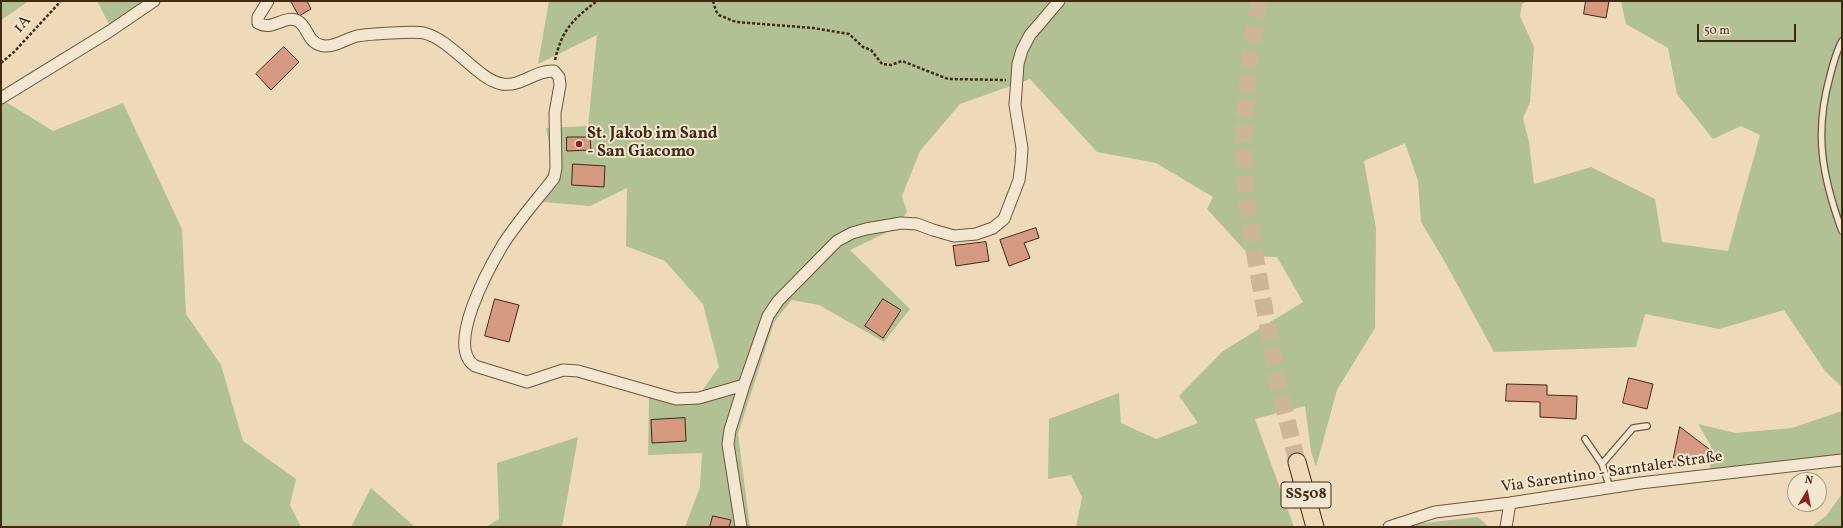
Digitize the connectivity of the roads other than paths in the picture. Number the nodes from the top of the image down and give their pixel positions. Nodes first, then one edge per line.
1 (154, 1) edge
2 (268, 1) edge
3 (1059, 1) edge
4 (1842, 41) edge
5 (1, 98) edge
6 (1842, 231) edge
7 (744, 385) junction
8 (1647, 426) dead end
9 (1585, 439) dead end
10 (1842, 460) edge
11 (1297, 462) tunnel mouth
12 (1602, 464) junction
13 (1610, 488) junction
14 (1510, 503) junction
15 (741, 527) edge
16 (1315, 527) edge
17 (1389, 527) edge
18 (1506, 527) edge

1 - 5 street
2 - 7 street
3 - 7 street
4 - 6 lane
7 - 15 street
8 - 12 lane
9 - 12 lane
10 - 13 street, Via Sarentino - Sarntaler Straße
11 - 16 main road, SS508
12 - 13 lane
13 - 14 street, Via Sarentino - Sarntaler Straße
14 - 17 street, Via Sarentino - Sarntaler Straße
14 - 18 street

